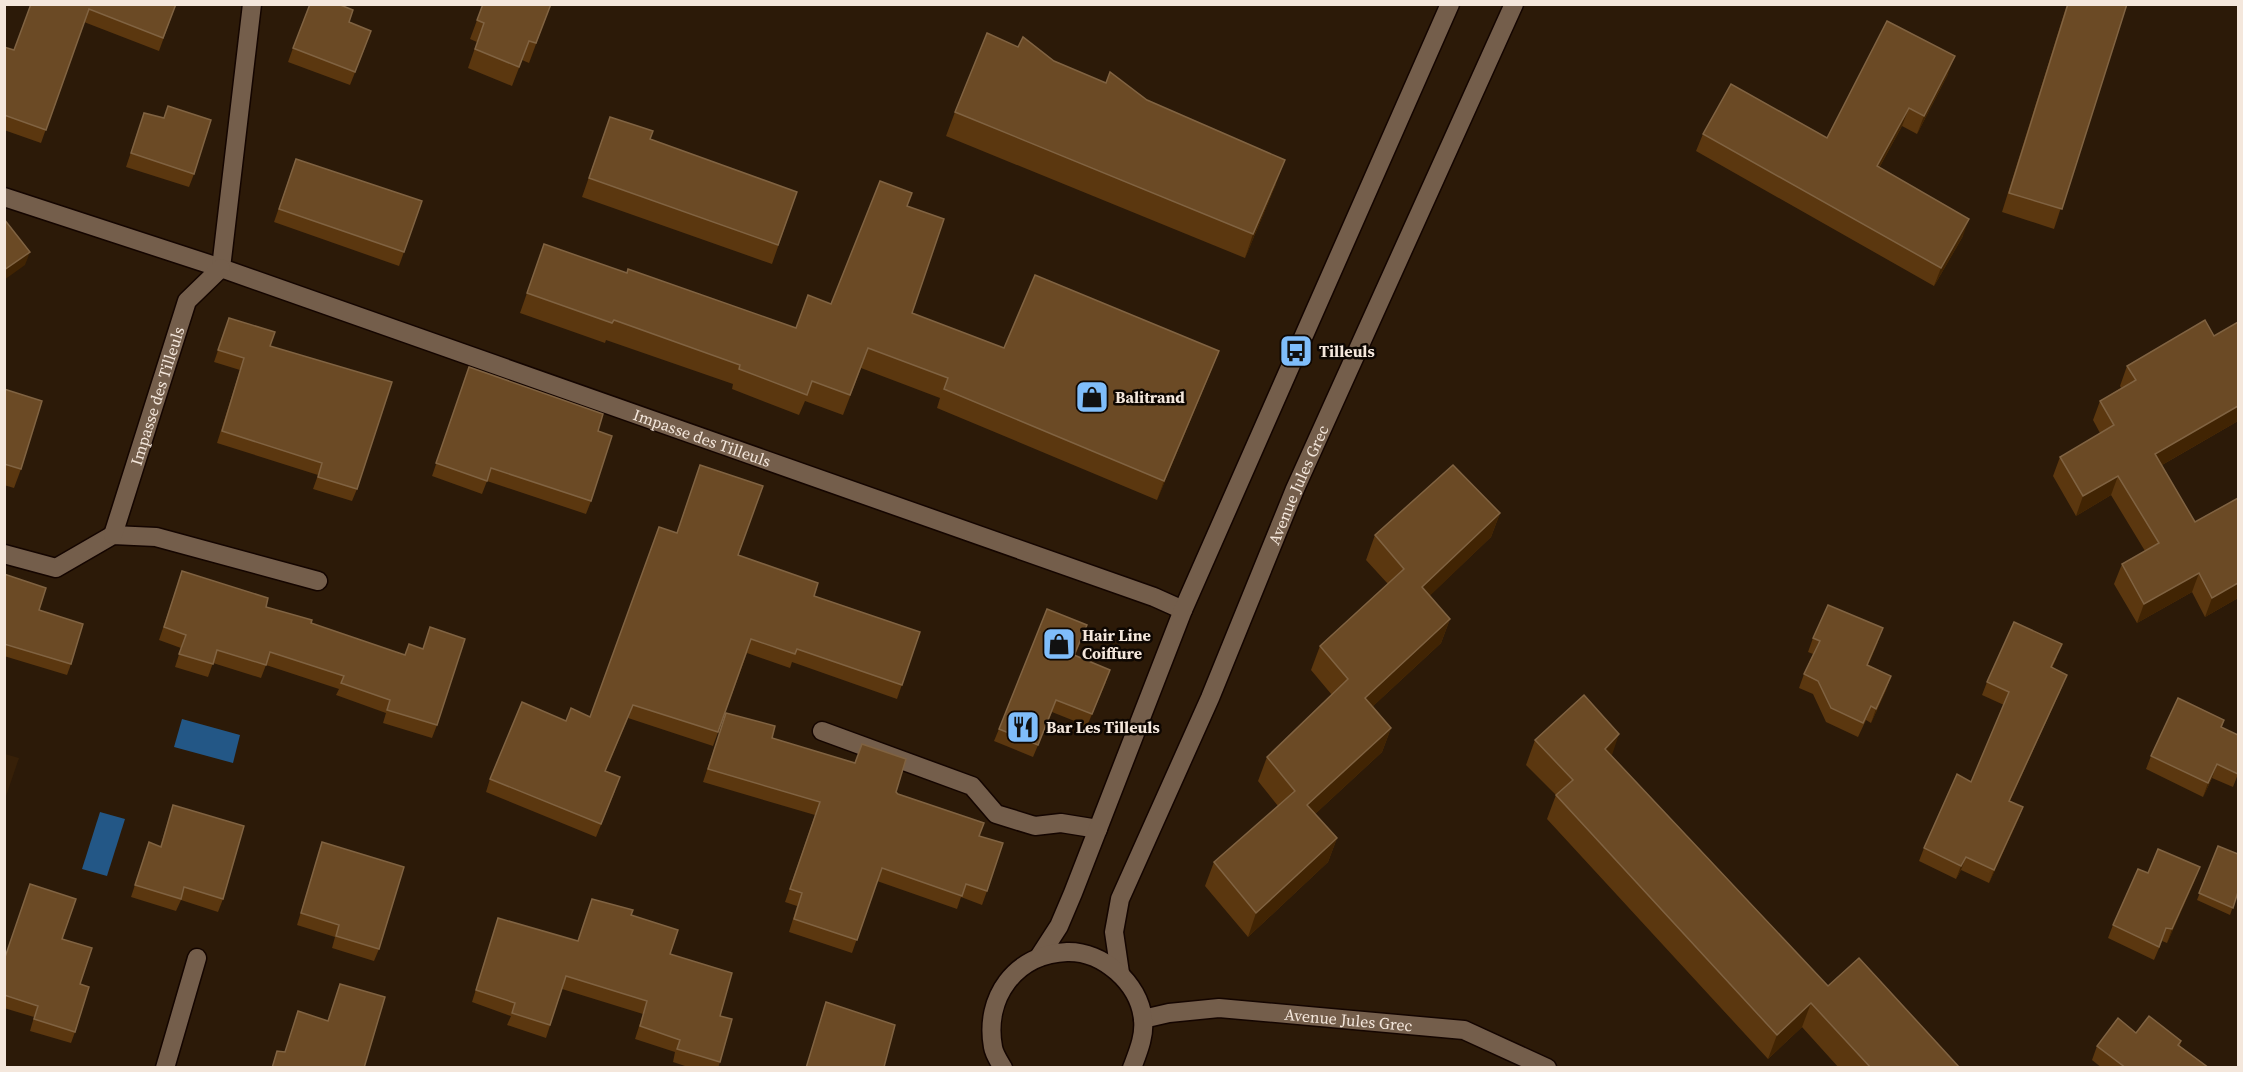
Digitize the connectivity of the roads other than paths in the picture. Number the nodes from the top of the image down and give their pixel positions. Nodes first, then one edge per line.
1 (252, 4) edge
2 (1450, 4) edge
3 (1514, 4) edge
4 (4, 197) edge
5 (221, 268) junction
6 (113, 535) junction
7 (4, 554) edge
8 (318, 581) dead end
9 (1183, 610) junction
10 (822, 731) dead end
11 (1098, 829) junction
12 (1039, 957) junction
13 (197, 958) dead end
14 (1120, 973) junction
15 (1143, 1019) junction
16 (165, 1068) edge
17 (1003, 1068) edge
18 (1132, 1068) edge
19 (1546, 1068) edge

1 - 5 street
2 - 9 street
3 - 14 street, Avenue Jules Grec
4 - 5 street
5 - 6 street, Impasse des Tilleuls
5 - 9 street, Impasse des Tilleuls
6 - 7 street
6 - 8 street
9 - 11 street
10 - 11 street
11 - 12 street
12 - 14 street
12 - 17 street
13 - 16 street
14 - 15 street
15 - 18 street
15 - 19 street, Avenue Jules Grec

